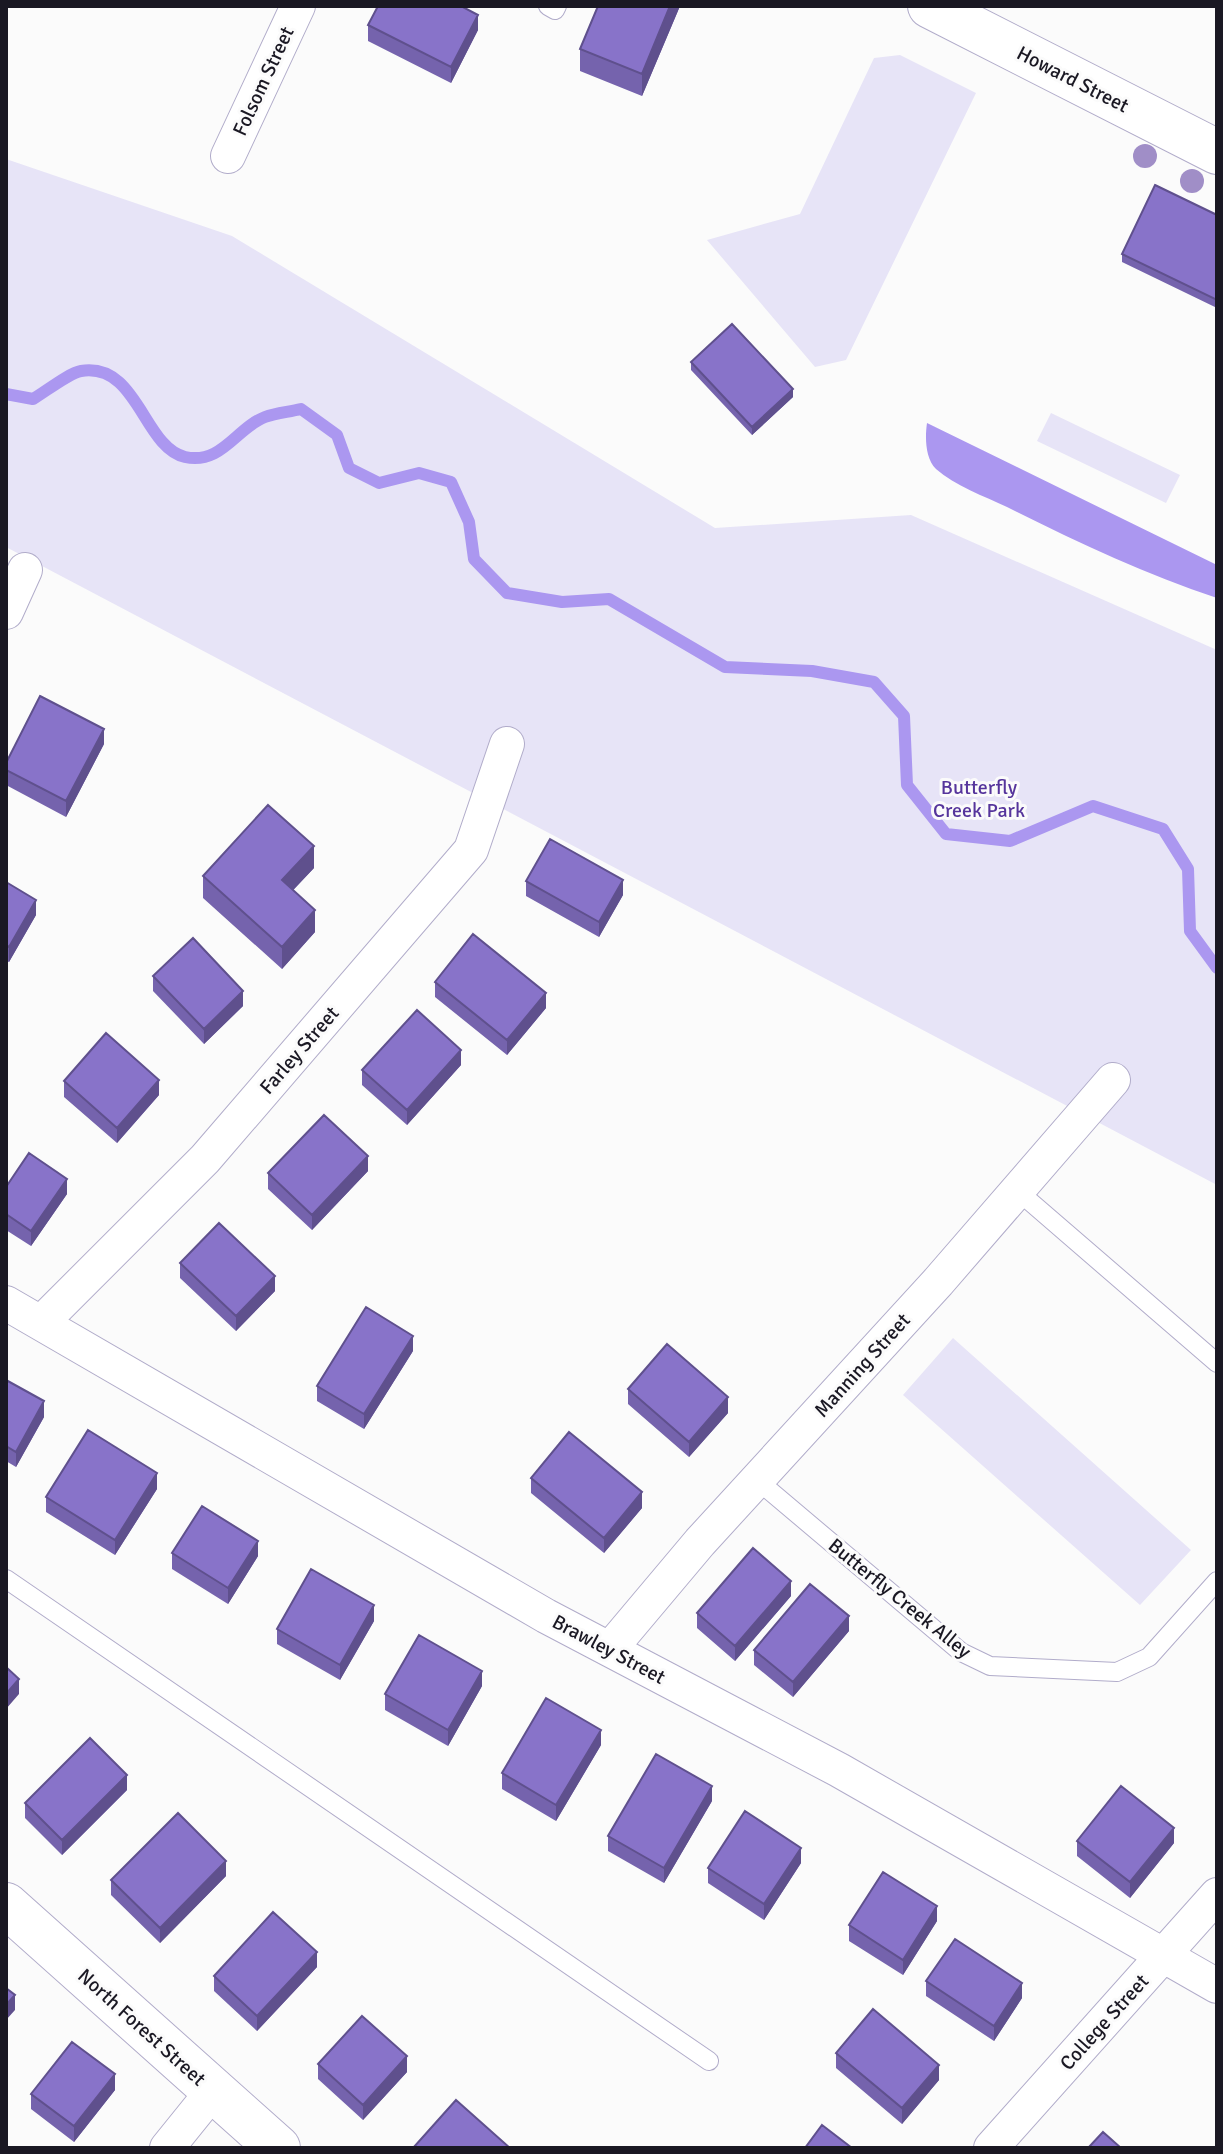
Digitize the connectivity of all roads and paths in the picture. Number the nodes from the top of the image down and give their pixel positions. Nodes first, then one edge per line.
1 (298, 6) edge
2 (548, 6) edge
3 (557, 6) edge
4 (930, 6) edge
5 (1217, 152) edge
6 (228, 156) dead end
7 (25, 570) dead end
8 (6, 612) edge
9 (507, 744) dead end
10 (1113, 1080) dead end
11 (1019, 1192) junction
12 (6, 1303) edge
13 (41, 1323) junction
14 (1217, 1363) edge
15 (757, 1480) junction
16 (6, 1579) edge
17 (1217, 1581) edge
18 (610, 1649) junction
19 (1217, 1895) edge
20 (6, 1905) edge
21 (1164, 1955) junction
22 (1217, 1986) edge
23 (709, 2061) dead end
24 (213, 2091) junction
25 (167, 2148) edge
26 (278, 2148) edge
27 (991, 2148) edge

1 - 6 street, Folsom Street
2 - 3 lane
4 - 5 street, Howard Street
7 - 8 street
9 - 13 street, Farley Street
10 - 11 street, Manning Street
11 - 14 lane
11 - 15 street, Manning Street
12 - 13 street, Brawley Street
13 - 18 street, Brawley Street
15 - 17 lane, Butterfly Creek Alley
15 - 18 street, Manning Street
16 - 23 lane
18 - 21 street, Brawley Street
19 - 21 street, College Street
20 - 24 street, North Forest Street
21 - 22 street, Brawley Street
21 - 27 street, College Street
24 - 25 street
24 - 26 street, North Forest Street

